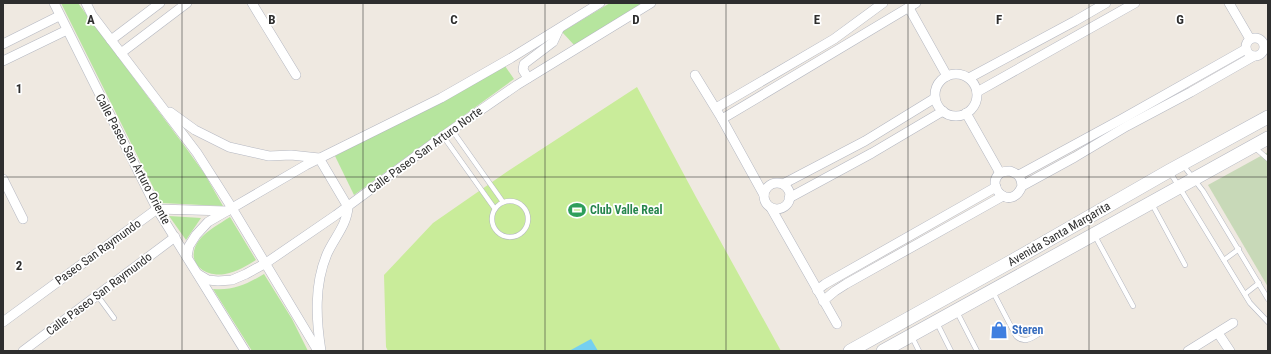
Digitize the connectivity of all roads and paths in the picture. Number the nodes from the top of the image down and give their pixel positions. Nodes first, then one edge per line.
1 (54, 3) edge
2 (86, 3) edge
3 (160, 3) edge
4 (187, 3) edge
5 (252, 3) edge
6 (582, 3) edge
7 (600, 3) edge
8 (651, 3) edge
9 (883, 3) edge
10 (887, 3) edge
11 (1106, 3) edge
12 (1135, 3) edge
13 (1229, 3) edge
14 (912, 6) edge
15 (587, 11) junction
16 (895, 15) junction
17 (59, 16) junction
18 (1075, 21) junction
19 (559, 29) junction
20 (67, 30) junction
21 (1082, 33) junction
22 (1250, 39) junction
23 (111, 40) junction
24 (3, 44) edge
25 (1266, 44) edge
26 (818, 48) junction
27 (1246, 49) junction
28 (121, 53) junction
29 (1254, 56) junction
30 (823, 58) junction
31 (3, 61) edge
32 (296, 75) dead end
33 (696, 75) dead end
34 (947, 76) junction
35 (528, 78) junction
36 (969, 78) junction
37 (977, 92) junction
38 (936, 98) junction
39 (163, 107) junction
40 (716, 108) junction
41 (943, 111) junction
42 (966, 113) junction
43 (1268, 117) edge
44 (722, 119) junction
45 (1124, 123) junction
46 (452, 130) junction
47 (443, 136) junction
48 (1268, 138) edge
49 (865, 141) junction
50 (1253, 146) junction
51 (872, 153) junction
52 (319, 158) junction
53 (1268, 158) edge
54 (1182, 164) junction
55 (1169, 171) junction
56 (1000, 173) junction
57 (1019, 175) junction
58 (3, 178) edge
59 (1194, 179) junction
60 (783, 184) junction
61 (1022, 186) junction
62 (996, 187) junction
63 (1179, 187) junction
64 (764, 195) junction
65 (1003, 196) junction
66 (790, 198) junction
67 (503, 202) junction
68 (1151, 203) junction
69 (348, 207) junction
70 (772, 208) junction
71 (157, 209) junction
72 (229, 209) junction
73 (495, 209) junction
74 (23, 219) dead end
75 (916, 233) junction
76 (1094, 234) junction
77 (175, 237) junction
78 (922, 242) junction
79 (1239, 249) junction
80 (187, 257) junction
81 (1224, 260) junction
82 (266, 263) junction
83 (1185, 265) dead end
84 (198, 274) junction
85 (1259, 283) junction
86 (816, 290) junction
87 (993, 290) junction
88 (1245, 294) junction
89 (97, 295) junction
90 (948, 297) junction
91 (1268, 298) edge
92 (823, 301) junction
93 (1132, 306) dead end
94 (956, 311) junction
95 (114, 318) dead end
96 (936, 321) junction
97 (3, 322) edge
98 (1268, 322) edge
99 (1233, 323) dead end
100 (837, 324) dead end
101 (1042, 332) dead end
102 (1218, 333) junction
103 (905, 338) junction
104 (868, 341) junction
105 (23, 351) edge
106 (245, 351) edge
107 (320, 351) edge
108 (850, 351) edge
109 (855, 351) edge
110 (883, 351) edge
111 (919, 351) edge
112 (951, 351) edge
113 (977, 351) edge
114 (1188, 351) edge
115 (1230, 351) edge

1 - 17 street, Calle Paseo San Arturo Oriente
2 - 23 street
3 - 23 street
4 - 28 street
5 - 32 street
6 - 15 street
7 - 15 street
8 - 35 street, Calle Paseo San Arturo Norte
9 - 26 street
10 - 16 street
11 - 18 street
12 - 21 street
13 - 22 street
14 - 16 street
14 - 34 street
15 - 19 street
16 - 30 street
17 - 20 street, Calle Paseo San Arturo Oriente
17 - 24 street
18 - 21 street
18 - 36 street
19 - 35 street
19 - 52 street
20 - 31 street
20 - 71 street, Calle Paseo San Arturo Oriente
21 - 37 street
22 - 25 street
22 - 27 street
23 - 28 street
25 - 29 street
26 - 30 street
26 - 40 street
27 - 29 street
27 - 45 street
28 - 39 street
29 - 45 street
30 - 44 street
33 - 40 street
34 - 36 street
34 - 38 street
35 - 46 street, Calle Paseo San Arturo Norte
36 - 37 street
37 - 42 street
38 - 41 street
38 - 49 street
39 - 52 street
39 - 72 street
40 - 44 street
41 - 42 street
41 - 51 street
42 - 56 street
43 - 54 main road, Avenida Santa Margarita
44 - 64 street
45 - 57 street
45 - 61 street
46 - 47 street, Calle Paseo San Arturo Norte
46 - 67 lane
47 - 69 street, Calle Paseo San Arturo Norte
47 - 73 lane
48 - 50 main road, Avenida Santa Margarita
49 - 51 street
49 - 60 street
50 - 53 lane
50 - 59 main road, Avenida Santa Margarita
51 - 66 street
52 - 69 street
52 - 72 street
54 - 55 main road, Avenida Santa Margarita
54 - 59 lane
55 - 63 lane
55 - 90 main road, Avenida Santa Margarita
56 - 57 street
56 - 62 street
57 - 61 street
58 - 74 street
59 - 63 main road, Avenida Santa Margarita
59 - 79 lane
60 - 64 street
60 - 66 street
61 - 65 street
62 - 65 street
62 - 75 street
63 - 68 main road, Avenida Santa Margarita
63 - 81 lane
64 - 70 street
65 - 78 street
66 - 70 street
67 - 73 lane
67 - 73 lane
68 - 76 main road, Avenida Santa Margarita
68 - 83 lane
69 - 82 street, Calle Paseo San Arturo Norte
69 - 107 street
70 - 86 street
71 - 72 street
71 - 77 street, Calle Paseo San Arturo Oriente
71 - 97 street, Paseo San Raymundo
72 - 80 street
72 - 82 street
75 - 78 street
75 - 86 street
76 - 87 main road, Avenida Santa Margarita
76 - 93 lane
77 - 80 street, Calle Paseo San Arturo Oriente
77 - 89 street, Calle Paseo San Raymundo
78 - 92 street
79 - 81 lane
79 - 85 lane
80 - 84 street, Calle Paseo San Arturo Oriente
81 - 88 lane
82 - 84 street, Calle Paseo San Arturo Norte
82 - 107 street
84 - 106 street, Calle Paseo San Arturo Oriente
85 - 88 lane
85 - 91 lane
86 - 92 street
87 - 94 main road, Avenida Santa Margarita
87 - 101 lane
88 - 98 lane
89 - 95 lane
89 - 105 street, Calle Paseo San Raymundo
90 - 103 main road
90 - 104 main road, Avenida Santa Margarita
92 - 100 street
94 - 96 main road, Avenida Santa Margarita
94 - 113 lane
96 - 103 main road, Avenida Santa Margarita
96 - 112 lane
99 - 102 street
102 - 114 street
102 - 115 street
103 - 110 main road, Avenida Santa Margarita
103 - 111 lane
104 - 108 main road, Avenida Santa Margarita
104 - 109 main road

